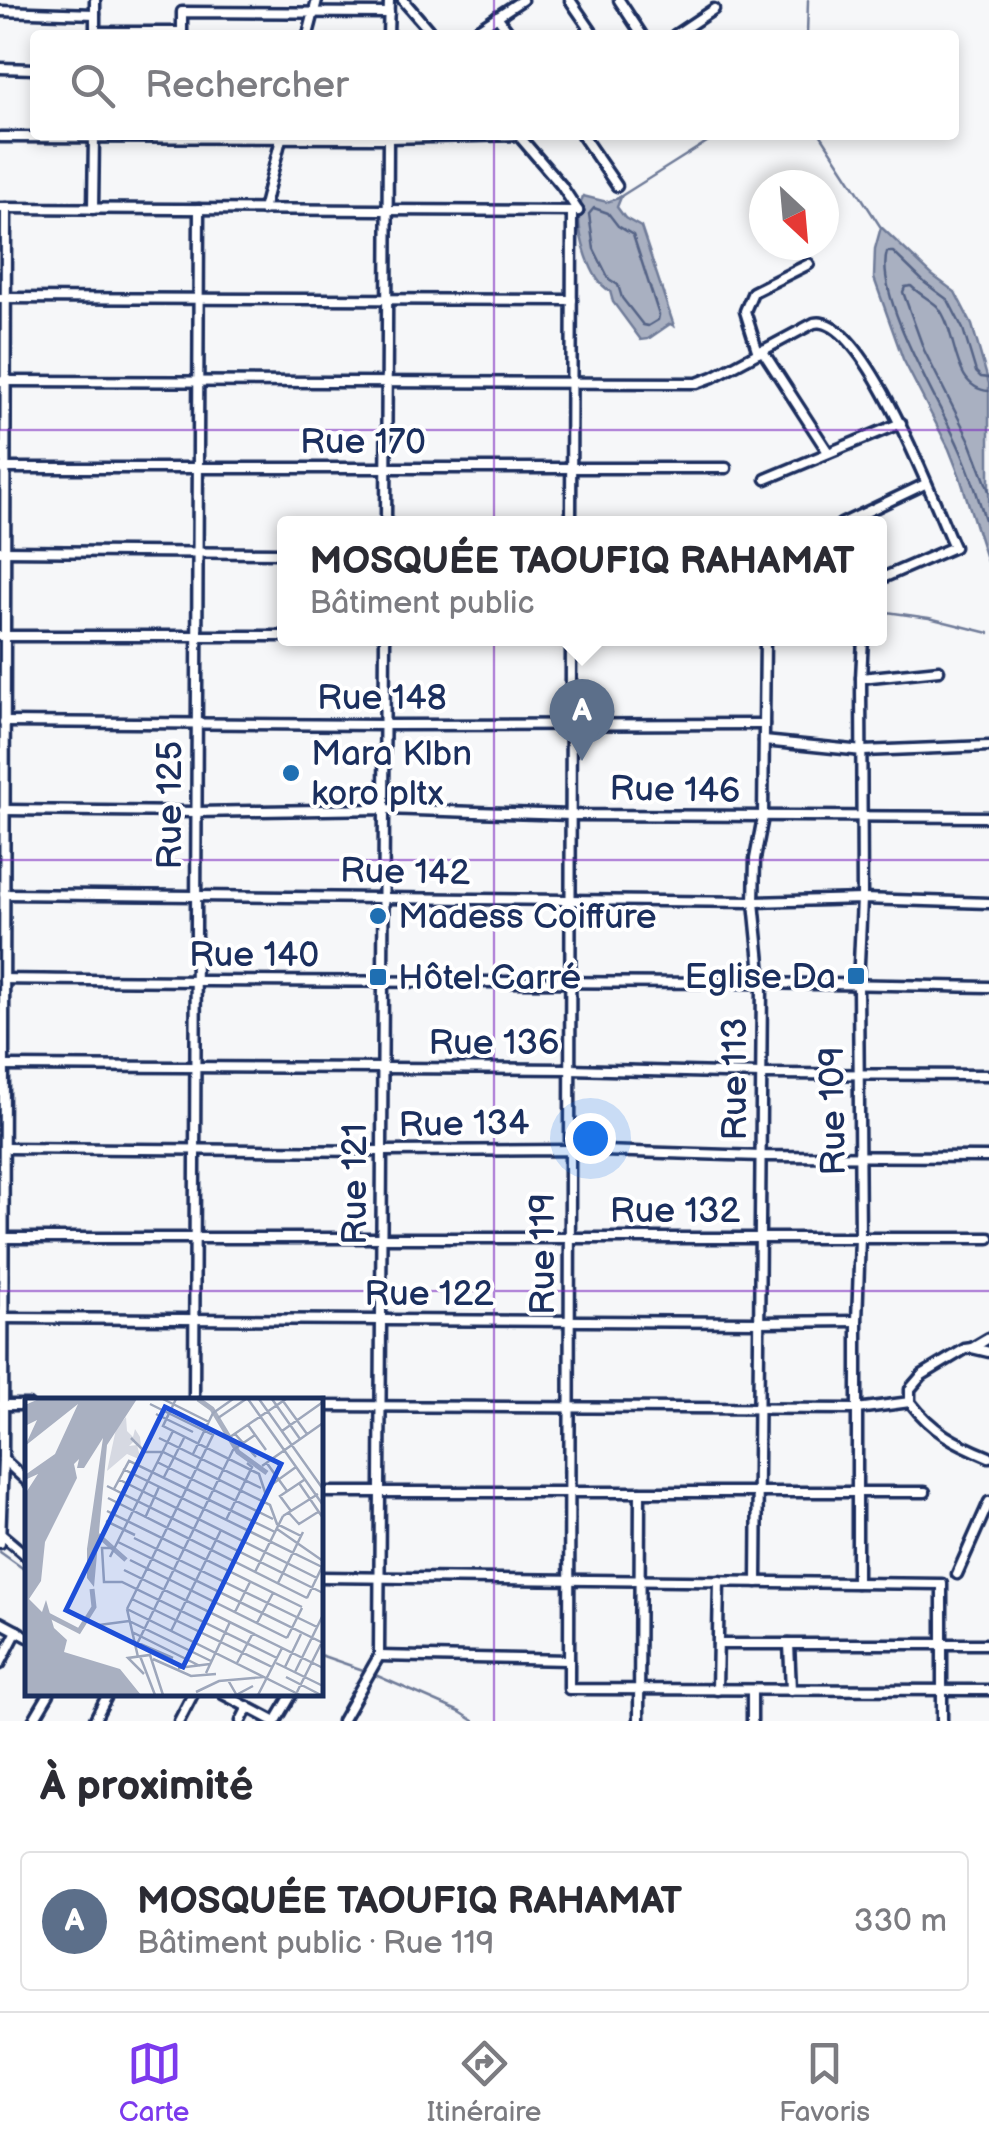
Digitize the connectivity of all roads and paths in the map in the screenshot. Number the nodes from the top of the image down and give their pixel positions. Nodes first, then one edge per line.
1 (96, 0) edge
2 (318, 0) edge
3 (389, 0) edge
4 (404, 0) edge
5 (522, 0) edge
6 (570, 0) edge
7 (620, 0) edge
8 (714, 9) dead end
9 (0, 11) edge
10 (314, 12) junction
11 (388, 13) junction
12 (95, 14) junction
13 (497, 16) junction
14 (95, 30) edge
15 (182, 30) edge
16 (309, 30) edge
17 (388, 30) edge
18 (429, 30) edge
19 (476, 30) edge
20 (507, 30) edge
21 (591, 30) edge
22 (639, 30) edge
23 (682, 30) edge
24 (0, 68) edge
25 (30, 68) edge
26 (0, 137) edge
27 (30, 137) edge
28 (94, 140) edge
29 (281, 140) edge
30 (388, 140) edge
31 (524, 140) edge
32 (585, 140) edge
33 (617, 186) dead end
34 (3, 208) edge
35 (93, 209) junction
36 (199, 209) junction
37 (263, 210) junction
38 (388, 210) junction
39 (575, 211) junction
40 (808, 264) dead end
41 (3, 298) edge
42 (199, 298) junction
43 (387, 300) junction
44 (572, 300) junction
45 (760, 351) junction
46 (3, 381) edge
47 (198, 382) junction
48 (386, 382) junction
49 (572, 382) junction
50 (901, 423) junction
51 (828, 452) junction
52 (3, 468) edge
53 (198, 468) junction
54 (386, 468) junction
55 (726, 468) dead end
56 (572, 469) junction
57 (766, 479) dead end
58 (926, 484) junction
59 (867, 511) junction
60 (386, 516) edge
61 (571, 516) edge
62 (857, 516) edge
63 (867, 516) edge
64 (954, 547) junction
65 (3, 551) edge
66 (198, 553) junction
67 (277, 553) edge
68 (958, 560) dead end
69 (887, 576) edge
70 (3, 636) edge
71 (277, 636) edge
72 (197, 637) junction
73 (385, 646) edge
74 (571, 646) edge
75 (764, 646) edge
76 (863, 646) edge
77 (939, 670) dead end
78 (861, 678) junction
79 (2, 722) edge
80 (197, 723) junction
81 (571, 724) junction
82 (764, 724) junction
83 (384, 725) junction
84 (764, 740) junction
85 (989, 746) edge
86 (863, 750) junction
87 (384, 809) junction
88 (2, 810) edge
89 (196, 812) junction
90 (570, 815) junction
91 (862, 816) junction
92 (763, 817) junction
93 (989, 817) edge
94 (2, 894) edge
95 (196, 895) junction
96 (384, 898) junction
97 (862, 899) junction
98 (570, 900) junction
99 (754, 902) junction
100 (989, 903) edge
101 (2, 978) edge
102 (383, 980) junction
103 (570, 981) junction
104 (196, 982) junction
105 (762, 983) junction
106 (858, 984) junction
107 (989, 988) edge
108 (2, 1066) edge
109 (195, 1068) junction
110 (383, 1069) junction
111 (570, 1069) junction
112 (762, 1074) junction
113 (858, 1074) junction
114 (989, 1075) edge
115 (2, 1148) edge
116 (195, 1150) junction
117 (570, 1150) junction
118 (382, 1152) junction
119 (761, 1156) junction
120 (860, 1156) junction
121 (989, 1156) edge
122 (2, 1238) edge
123 (194, 1238) junction
124 (382, 1238) junction
125 (570, 1238) junction
126 (760, 1238) junction
127 (860, 1238) junction
128 (989, 1238) edge
129 (2, 1318) edge
130 (194, 1319) junction
131 (381, 1320) junction
132 (570, 1320) junction
133 (858, 1320) junction
134 (760, 1322) junction
135 (989, 1338) edge
136 (972, 1348) junction
137 (989, 1352) edge
138 (194, 1398) edge
139 (910, 1402) junction
140 (2, 1405) edge
141 (322, 1406) edge
142 (381, 1407) junction
143 (569, 1408) junction
144 (759, 1408) junction
145 (857, 1408) junction
146 (989, 1457) edge
147 (3, 1459) junction
148 (25, 1479) edge
149 (322, 1492) edge
150 (380, 1492) junction
151 (569, 1492) junction
152 (640, 1492) junction
153 (758, 1492) junction
154 (857, 1492) junction
155 (925, 1492) dead end
156 (989, 1502) edge
157 (1, 1540) edge
158 (25, 1555) edge
159 (957, 1574) dead end
160 (322, 1576) edge
161 (380, 1577) junction
162 (569, 1580) junction
163 (640, 1580) junction
164 (719, 1582) junction
165 (758, 1582) junction
166 (857, 1583) junction
167 (0, 1622) edge
168 (18, 1631) junction
169 (25, 1635) edge
170 (718, 1644) junction
171 (789, 1644) junction
172 (942, 1644) junction
173 (989, 1644) edge
174 (379, 1656) junction
175 (568, 1660) junction
176 (0, 1664) edge
177 (639, 1690) junction
178 (717, 1690) junction
179 (752, 1690) junction
180 (791, 1690) junction
181 (942, 1690) junction
182 (989, 1690) edge
183 (48, 1696) edge
184 (107, 1696) edge
185 (193, 1696) edge
186 (227, 1696) edge
187 (291, 1696) edge
188 (248, 1708) junction
189 (33, 1721) edge
190 (94, 1721) edge
191 (178, 1721) edge
192 (240, 1721) edge
193 (275, 1721) edge
194 (342, 1721) edge
195 (639, 1721) edge
196 (752, 1721) edge
197 (942, 1721) edge

1 - 12 street
2 - 10 street
3 - 11 street
4 - 18 street
5 - 13 street
6 - 21 street
7 - 22 street
8 - 23 street
9 - 12 street
10 - 11 street
10 - 15 street
10 - 16 street
11 - 17 street
12 - 14 street
13 - 19 street
13 - 20 street
24 - 25 street
26 - 27 street
28 - 35 street
29 - 37 street
30 - 38 street
31 - 39 street
32 - 33 street
34 - 35 street
34 - 41 street
35 - 36 street
36 - 37 street
36 - 42 street, Rue 125
37 - 38 street
38 - 39 street
38 - 43 street
39 - 44 street
40 - 45 street
41 - 42 street
41 - 46 street
42 - 43 street
42 - 47 street, Rue 125
43 - 44 street
43 - 48 street
44 - 49 street
45 - 49 street
45 - 50 street
45 - 51 street
46 - 47 street
46 - 52 street
47 - 48 street
47 - 53 street, Rue 125
48 - 49 street
48 - 54 street
49 - 56 street
50 - 51 street
50 - 58 street
51 - 57 street
52 - 53 street, Rue 170
52 - 65 street
53 - 54 street, Rue 170
53 - 66 street, Rue 125
54 - 56 street, Rue 170
54 - 60 street
55 - 56 street, Rue 170
56 - 61 street
58 - 59 street
58 - 64 street
59 - 62 street
59 - 63 street
64 - 68 street
64 - 69 street
65 - 66 street
65 - 70 street
66 - 67 street
66 - 72 street, Rue 125
70 - 72 street
70 - 79 street
71 - 72 street
72 - 80 street, Rue 125
73 - 83 street, Rue 121
74 - 81 street, Rue 119
75 - 82 street, Rue 113
76 - 78 street, Rue 109
77 - 78 street
78 - 86 street, Rue 109
79 - 80 street, Rue 148
79 - 88 street
80 - 83 street, Rue 148
80 - 89 street, Rue 125
81 - 82 street, Rue 148
81 - 83 street, Rue 148
81 - 90 street, Rue 119
82 - 84 street, Rue 113
83 - 87 street, Rue 121
84 - 86 street
84 - 92 street, Rue 113
85 - 86 street
86 - 91 street, Rue 109
87 - 89 street, Rue 146
87 - 90 street, Rue 146
87 - 96 street, Rue 121
88 - 89 street, Rue 146
88 - 94 street
89 - 95 street, Rue 125
90 - 92 street, Rue 146
90 - 98 street, Rue 119
91 - 92 street, Rue 146
91 - 93 street, Rue 146
91 - 97 street, Rue 109
92 - 99 street, Rue 113
94 - 95 street, Rue 142
94 - 101 street
95 - 96 street, Rue 142
95 - 104 street, Rue 125
96 - 98 street, Rue 142
96 - 102 street, Rue 121
97 - 99 street, Rue 142
97 - 100 street, Rue 142
97 - 106 street, Rue 109
98 - 99 street, Rue 142
98 - 103 street, Rue 119
99 - 105 street, Rue 113
101 - 104 street, Rue 140
101 - 108 street
102 - 103 street, Rue 140
102 - 104 street, Rue 140
102 - 110 street, Rue 121
103 - 105 street, Rue 140
103 - 111 street, Rue 119
104 - 109 street, Rue 125
105 - 106 street, Rue 140
105 - 112 street, Rue 113
106 - 107 street, Rue 140
106 - 113 street, Rue 109
108 - 109 street, Rue 136
108 - 115 street
109 - 110 street, Rue 136
109 - 116 street, Rue 125
110 - 111 street, Rue 136
110 - 118 street, Rue 121
111 - 112 street, Rue 136
111 - 117 street, Rue 119
112 - 113 street, Rue 136
112 - 119 street, Rue 113
113 - 114 street, Rue 136
113 - 120 street, Rue 109
115 - 116 street, Rue 134
115 - 122 street
116 - 118 street, Rue 134
116 - 123 street, Rue 125
117 - 118 street, Rue 134
117 - 119 street, Rue 134
117 - 125 street, Rue 119
118 - 124 street, Rue 121
119 - 120 street, Rue 134
119 - 126 street, Rue 113
120 - 121 street, Rue 134
120 - 127 street, Rue 109
122 - 123 street, Rue 132
122 - 129 street
123 - 124 street, Rue 132
123 - 130 street, Rue 125
124 - 125 street, Rue 132
124 - 131 street, Rue 121
125 - 126 street, Rue 132
125 - 132 street, Rue 119
126 - 127 street, Rue 132
126 - 134 street, Rue 113
127 - 128 street, Rue 132
127 - 133 street, Rue 109
129 - 130 street, Rue 122
129 - 140 street
130 - 131 street, Rue 122
130 - 138 street, Rue 125
131 - 132 street, Rue 122
131 - 142 street, Rue 121
132 - 134 street, Rue 122
132 - 143 street, Rue 119
133 - 134 street, Rue 122
133 - 145 street, Rue 109
134 - 144 street, Rue 113
135 - 136 street
136 - 137 street
136 - 139 street
139 - 145 street
139 - 146 street
140 - 147 street
141 - 142 street
142 - 143 street
142 - 150 street, Rue 121
143 - 144 street
143 - 151 street, Rue 119
144 - 145 street
144 - 153 street, Rue 113
145 - 154 street, Rue 109
147 - 148 street
147 - 157 street
149 - 150 street
150 - 151 street
150 - 161 street, Rue 121
151 - 152 street
151 - 162 street, Rue 119
152 - 153 street
152 - 163 street
153 - 154 street
153 - 165 street, Rue 113
154 - 155 street
154 - 166 street, Rue 109
156 - 159 street
157 - 158 street
160 - 161 street
161 - 162 street
161 - 174 street, Rue 121
162 - 163 street
162 - 175 street, Rue 119
163 - 164 street
163 - 177 street
164 - 165 street
164 - 170 street
165 - 166 street
166 - 172 street
167 - 168 street
168 - 169 street
168 - 176 street
170 - 171 street
170 - 178 street
171 - 172 street
171 - 180 street
172 - 173 street
172 - 181 street
174 - 175 street
174 - 194 street, Rue 121
175 - 177 street, Rue 119
177 - 178 street
177 - 195 street
178 - 179 street
179 - 180 street
179 - 196 street
180 - 181 street
181 - 182 street
181 - 197 street
183 - 189 street
184 - 190 street
185 - 191 street
186 - 188 street
187 - 193 street
188 - 192 street
188 - 193 street

